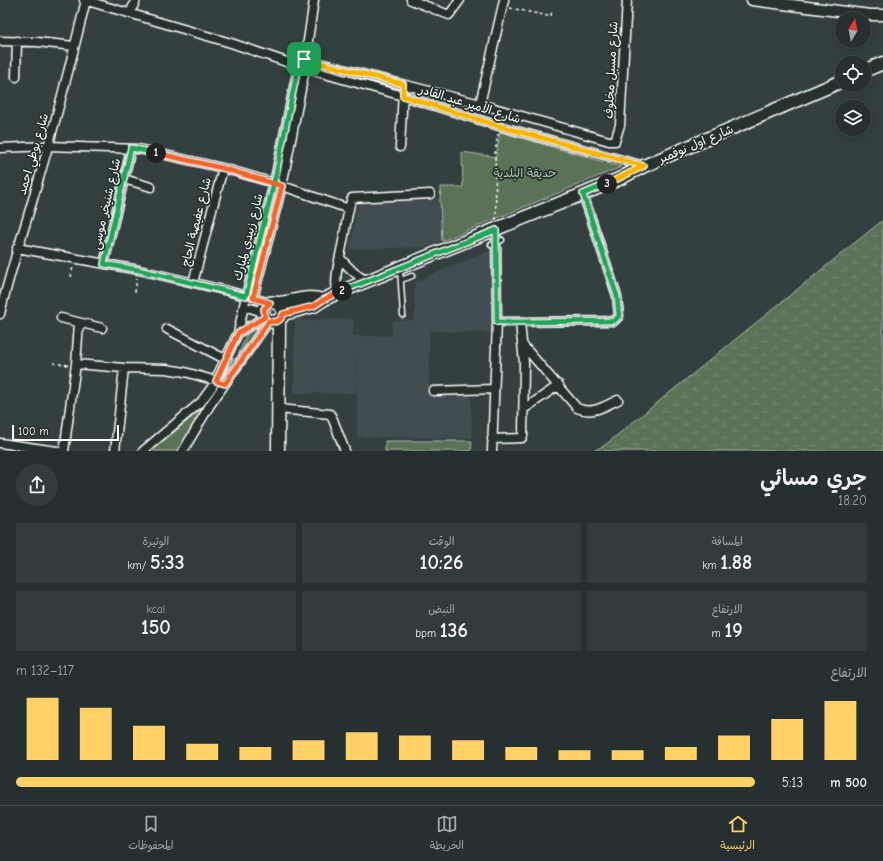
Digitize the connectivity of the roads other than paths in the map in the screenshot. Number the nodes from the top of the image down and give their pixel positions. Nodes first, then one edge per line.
1 (85, 0) edge
2 (136, 0) edge
3 (314, 0) edge
4 (411, 0) edge
5 (460, 0) edge
6 (627, 0) edge
7 (759, 1) edge
8 (424, 2) edge
9 (503, 3) edge
10 (130, 13) junction
11 (883, 16) edge
12 (0, 41) edge
13 (17, 42) junction
14 (74, 46) junction
15 (304, 59) junction
16 (883, 63) edge
17 (302, 68) junction
18 (871, 68) edge
19 (16, 77) dead end
20 (403, 84) junction
21 (835, 84) edge
22 (403, 96) junction
23 (480, 104) junction
24 (615, 141) joint
25 (48, 146) junction
26 (400, 147) dead end
27 (0, 148) edge
28 (131, 148) junction
29 (644, 166) junction
30 (222, 168) junction
31 (124, 179) junction
32 (274, 183) junction
33 (282, 186) junction
34 (151, 187) dead end
35 (430, 194) dead end
36 (583, 194) junction
37 (349, 209) junction
38 (496, 230) junction
39 (17, 248) junction
40 (340, 258) junction
41 (104, 264) junction
42 (401, 274) junction
43 (412, 276) dead end
44 (368, 281) junction
45 (193, 283) junction
46 (337, 293) junction
47 (250, 297) junction
48 (244, 306) junction
49 (0, 314) edge
50 (272, 314) junction
51 (403, 314) dead end
52 (61, 318) dead end
53 (497, 322) junction
54 (520, 322) junction
55 (79, 323) junction
56 (102, 328) dead end
57 (167, 329) dead end
58 (238, 333) junction
59 (522, 344) junction
60 (227, 359) junction
61 (76, 366) junction
62 (124, 368) junction
63 (216, 381) junction
64 (225, 384) junction
65 (559, 386) junction
66 (494, 389) junction
67 (433, 391) dead end
68 (618, 400) dead end
69 (279, 409) junction
70 (524, 409) junction
71 (492, 439) junction
72 (0, 443) edge
73 (57, 451) edge
74 (64, 451) edge
75 (115, 451) edge
76 (143, 451) edge
77 (183, 451) edge
78 (278, 451) edge
79 (345, 451) edge
80 (492, 451) edge

1 - 10 street, شارع الأمير عبد القادر
1 - 14 street, شارع بوطي احمد
2 - 10 street
3 - 15 street
4 - 8 street
5 - 8 street
6 - 24 street, شارع مسبل مخلوف
7 - 11 street
9 - 23 street
10 - 17 street, شارع الأمير عبد القادر
12 - 13 street
13 - 14 street
13 - 19 street
14 - 25 street, شارع بوطي احمد
15 - 17 street
15 - 20 street, شارع الأمير عبد القادر
16 - 18 main road
17 - 22 street, شارع الأمير عبد القادر
17 - 32 street, شارع زبيدي لمبارك
17 - 33 street
20 - 22 street
20 - 23 street, شارع الأمير عبد القادر
21 - 29 main road, شارع اول نوفمبر
22 - 26 street
22 - 29 street, شارع الأمير عبد القادر
23 - 24 street, شارع الأمير عبد القادر
25 - 27 street
25 - 28 street
25 - 39 street, شارع بوطي احمد
28 - 30 street
28 - 31 street, شارع شنيخر موسى
29 - 36 main road, شارع اول نوفمبر
30 - 32 street
30 - 45 street, شارع عفيصة الحاج
31 - 34 street
31 - 41 street, شارع شنيخر موسى
32 - 33 street
32 - 47 street, شارع زبيدي لمبارك
33 - 37 street
33 - 47 street
35 - 37 street
36 - 38 main road, شارع اول نوفمبر
36 - 54 street
37 - 40 street
38 - 42 main road, شارع اول نوفمبر
38 - 53 street
39 - 41 street
39 - 49 street, شارع بوطي احمد
40 - 44 street
40 - 46 street
41 - 45 street
42 - 43 lane
42 - 44 main road, شارع اول نوفمبر
42 - 51 lane
44 - 46 main road, شارع اول نوفمبر
45 - 47 street
46 - 50 main road, شارع اول نوفمبر
47 - 48 street
47 - 50 street
48 - 50 street
48 - 58 street
50 - 58 street
50 - 64 street
50 - 69 main road
52 - 55 street
53 - 54 street
53 - 66 street
54 - 59 street
55 - 56 street
55 - 61 street
57 - 60 street
58 - 60 street
59 - 65 street
59 - 70 street
60 - 63 street
61 - 62 street
61 - 74 street
62 - 63 street
62 - 75 street
63 - 64 street
63 - 76 street
64 - 77 street
65 - 68 street
65 - 70 street
66 - 67 street
66 - 71 street
69 - 78 main road
69 - 79 street
70 - 71 street
71 - 80 street
72 - 73 street

